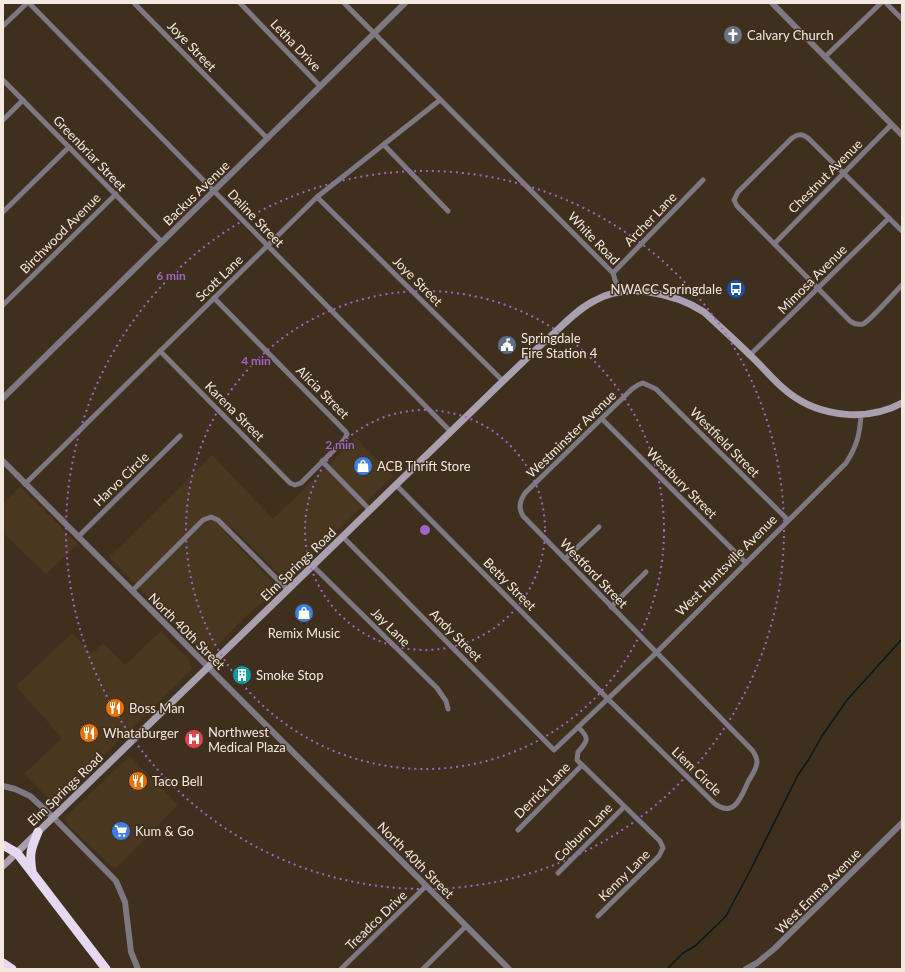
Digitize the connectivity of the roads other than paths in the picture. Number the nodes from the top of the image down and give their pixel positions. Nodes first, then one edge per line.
1 (28, 3) edge
2 (134, 3) edge
3 (240, 3) edge
4 (344, 3) edge
5 (405, 3) edge
6 (881, 3) edge
7 (886, 3) edge
8 (775, 4) edge
9 (902, 19) edge
10 (3, 26) edge
11 (374, 34) junction
12 (825, 57) junction
13 (3, 80) edge
14 (320, 86) junction
15 (23, 100) junction
16 (440, 100) junction
17 (3, 120) edge
18 (891, 125) junction
19 (902, 136) edge
20 (267, 138) junction
21 (384, 145) junction
22 (69, 147) junction
23 (843, 173) junction
24 (703, 180) dead end
25 (214, 191) junction
26 (116, 194) junction
27 (317, 197) junction
28 (448, 211) dead end
29 (3, 212) edge
30 (889, 218) junction
31 (902, 231) edge
32 (162, 242) junction
33 (774, 244) junction
34 (268, 246) junction
35 (613, 273) junction
36 (902, 285) edge
37 (818, 289) junction
38 (619, 293) junction
39 (214, 298) junction
40 (3, 305) edge
41 (160, 351) junction
42 (750, 355) junction
43 (503, 381) junction
44 (644, 383) joint
45 (3, 398) edge
46 (902, 403) edge
47 (861, 414) junction
48 (602, 419) junction
49 (451, 432) junction
50 (180, 436) dead end
51 (322, 461) junction
52 (4, 465) edge
53 (25, 484) junction
54 (396, 485) junction
55 (520, 506) joint
56 (370, 510) junction
57 (788, 520) junction
58 (599, 527) dead end
59 (78, 537) junction
60 (343, 537) junction
61 (565, 559) junction
62 (746, 563) junction
63 (313, 566) junction
64 (646, 572) dead end
65 (288, 590) junction
66 (132, 591) junction
67 (611, 606) junction
68 (656, 653) junction
69 (209, 667) junction
70 (608, 699) junction
71 (448, 709) dead end
72 (578, 727) junction
73 (554, 750) joint
74 (582, 765) junction
75 (3, 786) edge
76 (624, 807) junction
77 (53, 817) junction
78 (902, 823) edge
79 (518, 830) dead end
80 (38, 832) junction
81 (3, 846) edge
82 (17, 853) junction
83 (3, 866) edge
84 (32, 873) junction
85 (558, 873) dead end
86 (426, 886) junction
87 (598, 916) dead end
88 (466, 926) junction
89 (3, 963) edge
90 (12, 969) edge
91 (106, 969) edge
92 (138, 969) edge
93 (341, 969) edge
94 (423, 969) edge
95 (509, 969) edge
96 (746, 969) edge

1 - 10 street
1 - 25 street, Daline Street
2 - 20 street, Joye Street
3 - 14 street, Letha Drive
4 - 11 street, White Road
5 - 11 street, Backus Avenue
6 - 12 street
7 - 9 street
8 - 12 street
11 - 14 street, Backus Avenue
11 - 16 street, White Road
12 - 18 street
13 - 15 street, Greenbriar Street
14 - 20 street, Backus Avenue
15 - 17 street
15 - 22 street, Greenbriar Street
16 - 21 street, Scott Lane
16 - 35 street, White Road
18 - 19 street
18 - 23 street, Chestnut Avenue
20 - 25 street, Backus Avenue
21 - 27 street, Scott Lane
21 - 28 street
22 - 26 street, Greenbriar Street
22 - 29 street
23 - 30 street
23 - 33 street, Chestnut Avenue
23 - 33 street
24 - 35 street, Archer Lane
25 - 32 street, Backus Avenue
25 - 34 street, Daline Street
26 - 32 street, Greenbriar Street
26 - 40 street, Birchwood Avenue
27 - 34 street, Scott Lane
27 - 43 street, Joye Street
30 - 31 street
30 - 37 street, Mimosa Avenue
32 - 45 street, Backus Avenue
33 - 37 street
34 - 39 street, Scott Lane
34 - 49 street, Daline Street
35 - 38 street, White Road
36 - 37 street
37 - 42 street, Mimosa Avenue
38 - 42 main road
38 - 43 main road, Elm Springs Road
39 - 41 street, Scott Lane
39 - 51 street, Alicia Street
41 - 51 street, Karena Street
41 - 53 street, Scott Lane
42 - 47 main road
43 - 49 main road, Elm Springs Road
44 - 48 street, Westminster Avenue
44 - 57 street, Westfield Street
46 - 47 main road
47 - 57 street, West Huntsville Avenue
48 - 55 street, Westminster Avenue
48 - 62 street, Westbury Street
49 - 54 main road, Elm Springs Road
50 - 59 street, Harvo Circle
51 - 56 street
52 - 53 street, North 40th Street
53 - 59 street, North 40th Street
54 - 56 main road, Elm Springs Road
54 - 70 street, Betty Street
55 - 61 street, Westford Street
56 - 60 main road, Elm Springs Road
57 - 62 street, West Huntsville Avenue
58 - 61 street
59 - 66 street, North 40th Street
60 - 63 main road, Elm Springs Road
60 - 73 street, Andy Street
61 - 67 street, Westford Street
62 - 68 street, West Huntsville Avenue
63 - 65 main road, Elm Springs Road
63 - 71 street, Jay Lane
64 - 67 street
65 - 66 street
65 - 69 main road, Elm Springs Road
66 - 69 street, North 40th Street
67 - 68 street, Westford Street
68 - 70 street, West Huntsville Avenue
68 - 70 street, Liem Circle
69 - 77 main road, Elm Springs Road
69 - 86 street, North 40th Street
70 - 72 street, West Huntsville Avenue
72 - 73 street, West Huntsville Avenue
72 - 74 street
74 - 76 street
74 - 79 street, Derrick Lane
75 - 77 street
76 - 85 street, Colburn Lane
76 - 87 street, Kenny Lane
77 - 80 main road, Elm Springs Road
77 - 92 street
78 - 96 street, West Emma Avenue
80 - 82 main road, Elm Springs Road
80 - 84 highway
81 - 82 highway
82 - 83 main road, Elm Springs Road
82 - 84 highway
84 - 91 highway
86 - 88 street, North 40th Street
86 - 93 street, Treadco Drive
88 - 94 street
88 - 95 street, North 40th Street
89 - 90 highway

